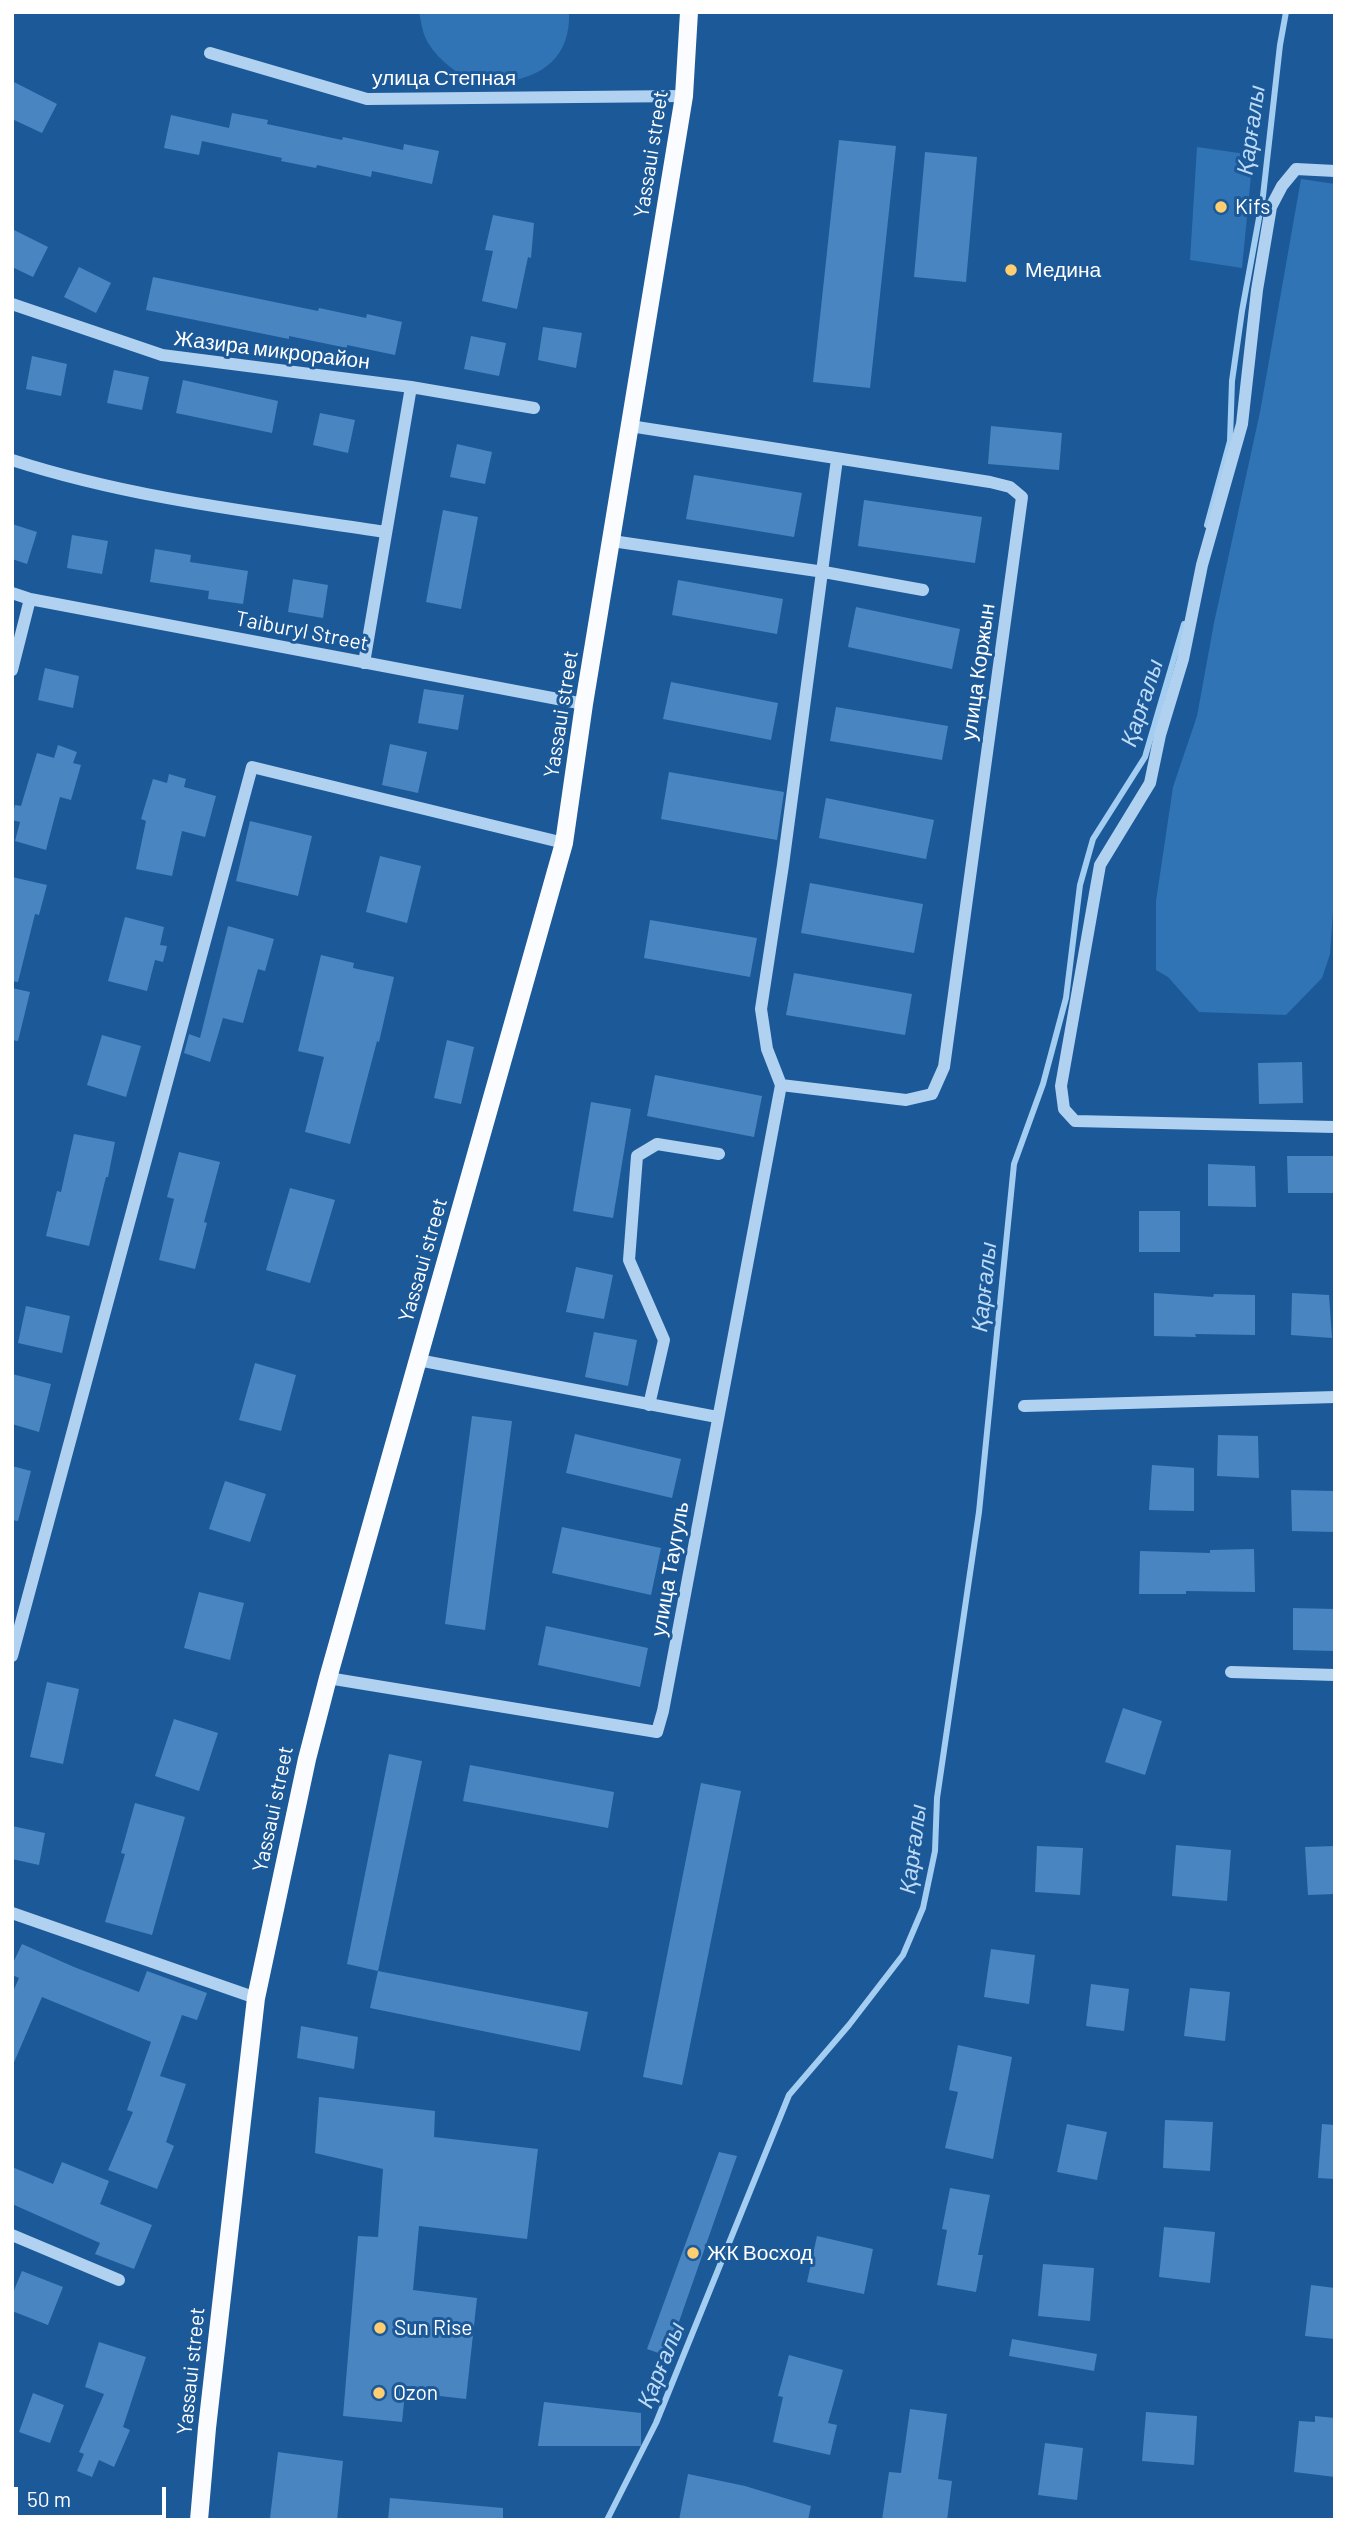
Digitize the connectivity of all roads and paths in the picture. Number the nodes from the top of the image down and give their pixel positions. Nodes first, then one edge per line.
1 (689, 12) edge
2 (210, 53) dead end
3 (684, 96) junction
4 (1335, 171) edge
5 (12, 304) edge
6 (411, 387) junction
7 (534, 408) dead end
8 (630, 426) junction
9 (837, 459) junction
10 (12, 460) edge
11 (386, 533) junction
12 (612, 541) junction
13 (824, 572) junction
14 (923, 590) dead end
15 (12, 593) edge
16 (30, 599) junction
17 (364, 663) junction
18 (12, 670) edge
19 (584, 704) junction
20 (564, 843) junction
21 (781, 1084) junction
22 (1335, 1126) edge
23 (719, 1154) dead end
24 (418, 1360) junction
25 (1335, 1397) edge
26 (649, 1405) junction
27 (1024, 1406) dead end
28 (717, 1417) junction
29 (12, 1656) edge
30 (1231, 1672) dead end
31 (1335, 1675) edge
32 (328, 1678) junction
33 (12, 1913) edge
34 (256, 1998) junction
35 (12, 2235) edge
36 (119, 2280) dead end
37 (199, 2520) edge

1 - 3 main road, Yassaui street
2 - 3 street, улица Степная
3 - 8 main road, Yassaui street
4 - 22 street
5 - 6 street, Жазира микрорайон
6 - 7 street, Жазира микрорайон
6 - 11 street
8 - 9 street, улица Коржын
8 - 12 main road, Yassaui street
9 - 13 street
9 - 21 street, улица Коржын
10 - 11 street
11 - 17 street
12 - 13 street
12 - 19 main road, Yassaui street
13 - 14 street
13 - 21 street
15 - 16 street, Taiburyl Street
16 - 17 street, Taiburyl Street
16 - 18 street
17 - 19 street, Taiburyl Street
19 - 20 main road, Yassaui street
20 - 24 main road, Yassaui street
20 - 29 street
21 - 28 street, улица Таугуль
23 - 26 street
24 - 26 street
24 - 32 main road, Yassaui street
25 - 27 street
26 - 28 street
28 - 32 street, улица Таугуль
30 - 31 street
32 - 34 main road, Yassaui street
33 - 34 street
34 - 37 main road, Yassaui street
35 - 36 street

